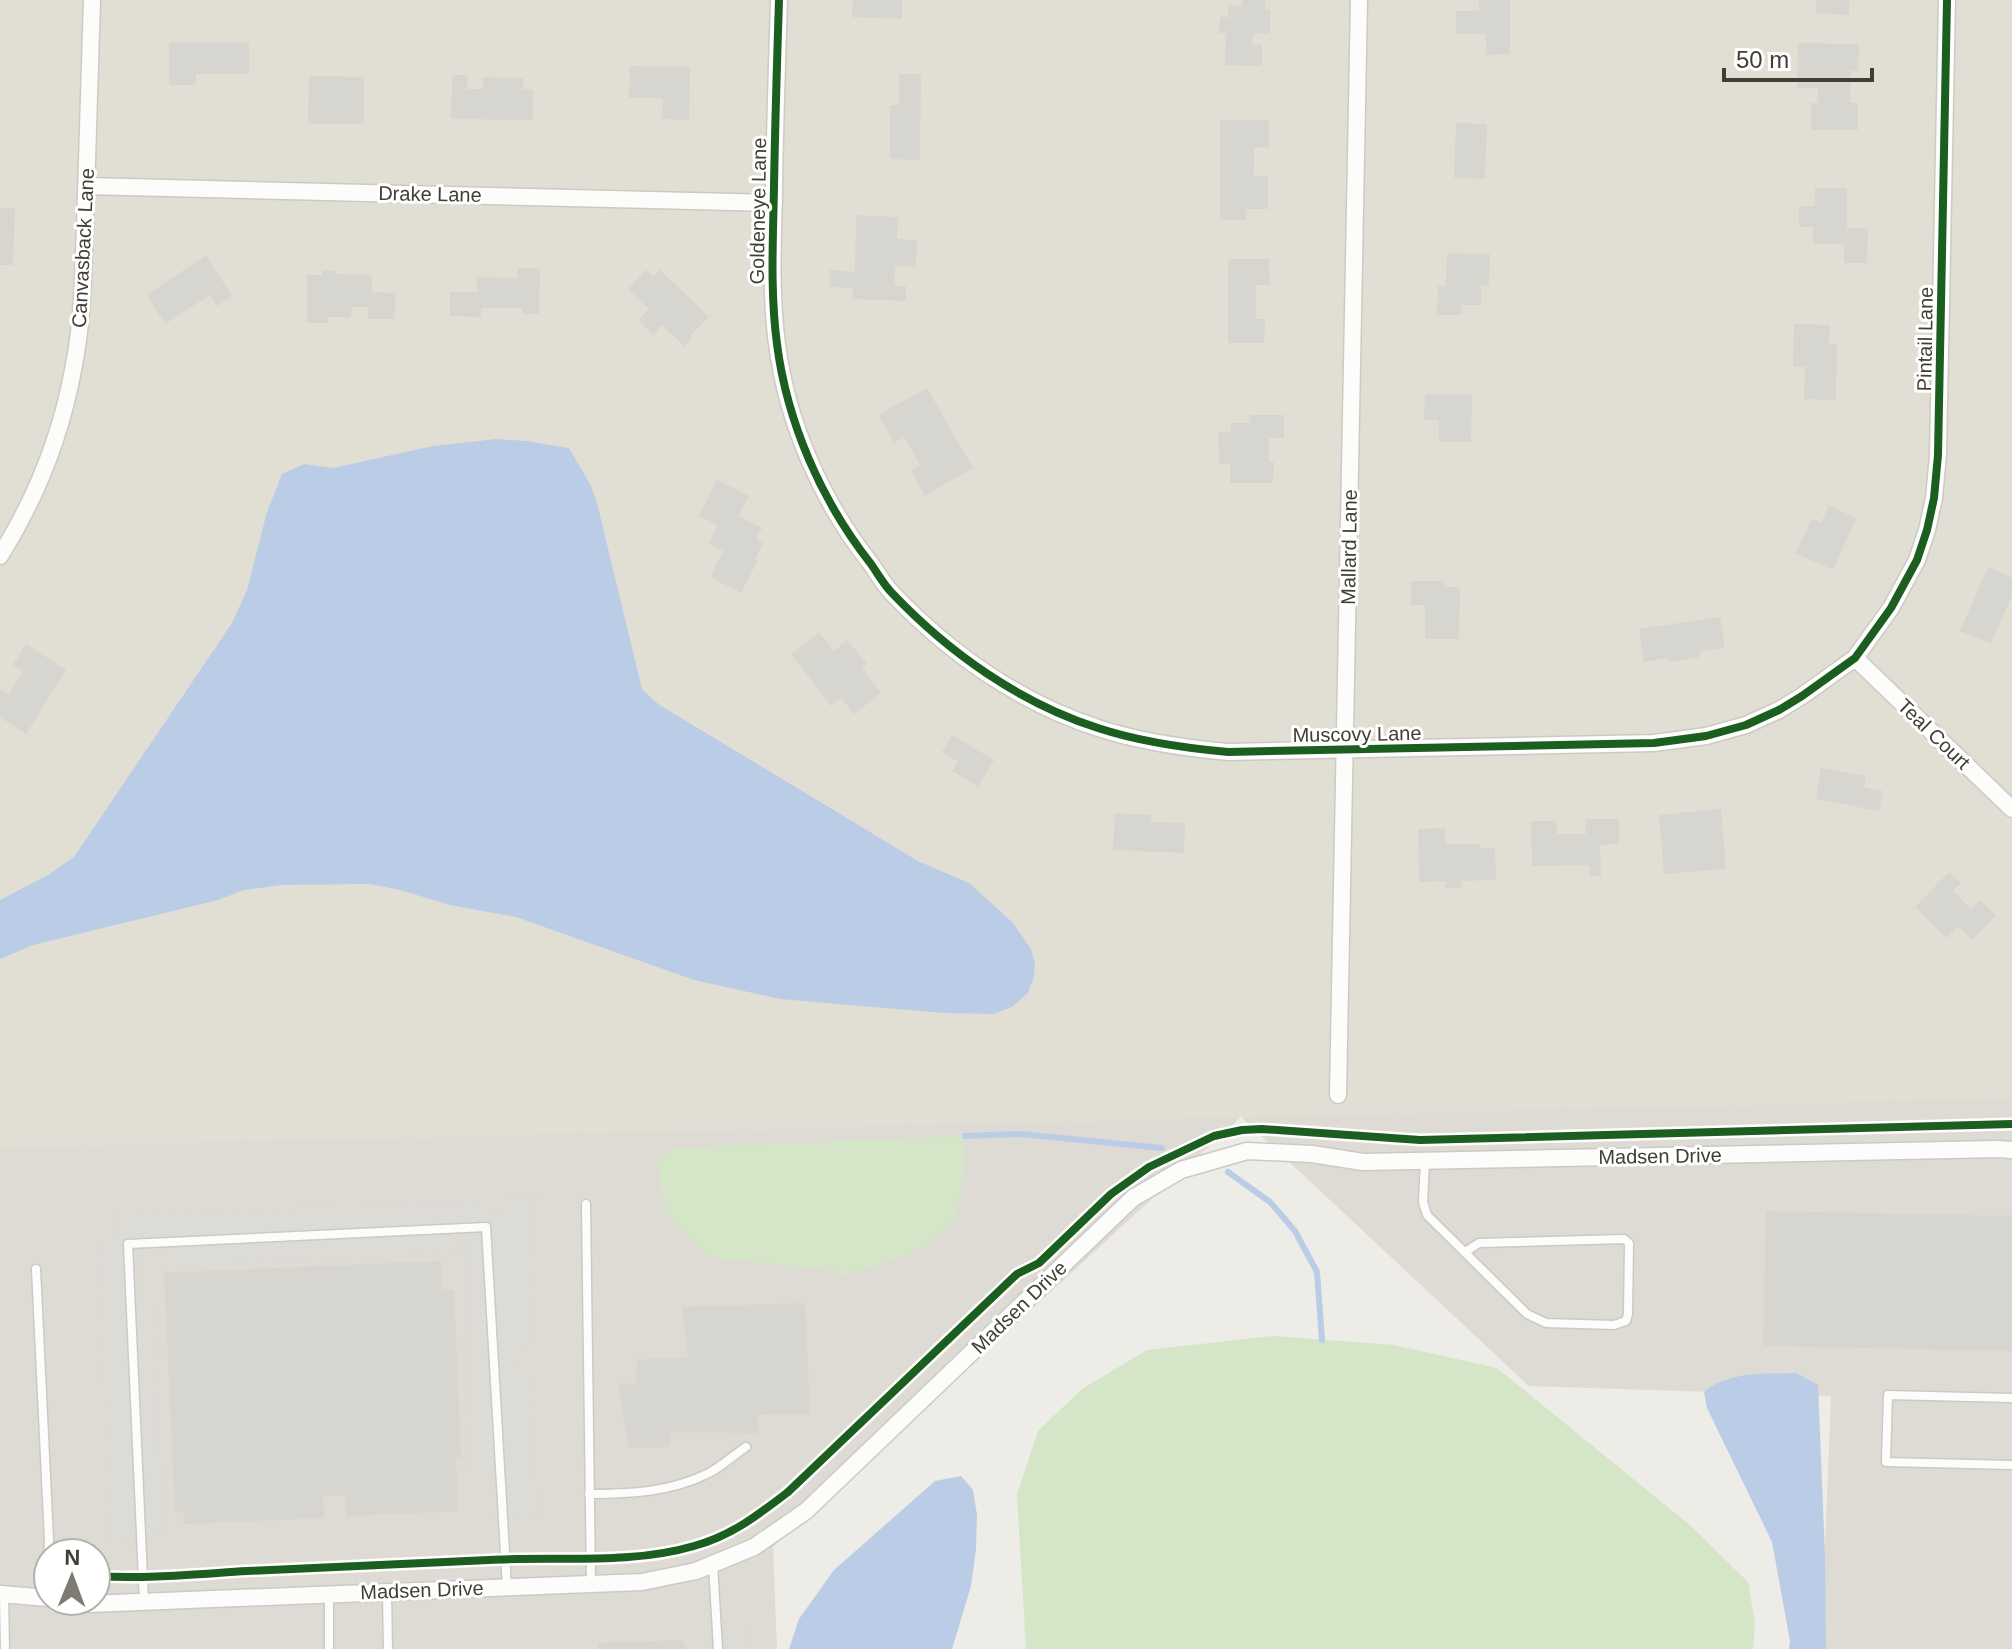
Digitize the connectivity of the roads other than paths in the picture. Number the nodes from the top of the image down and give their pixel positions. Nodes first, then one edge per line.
1 (92, 0) edge
2 (779, 0) edge
3 (1359, 0) edge
4 (1947, 0) edge
5 (87, 186) junction
6 (774, 203) junction
7 (0, 556) edge
8 (887, 587) joint
9 (1855, 658) junction
10 (1345, 751) junction
11 (2012, 809) edge
12 (1338, 1095) dead end
13 (2012, 1150) edge
14 (1425, 1161) junction
15 (586, 1204) dead end
16 (1465, 1252) junction
17 (36, 1269) dead end
18 (2012, 1398) edge
19 (746, 1447) dead end
20 (2012, 1465) edge
21 (589, 1494) junction
22 (49, 1537) edge
23 (713, 1564) junction
24 (591, 1584) junction
25 (507, 1587) junction
26 (387, 1592) junction
27 (2, 1594) edge
28 (329, 1594) junction
29 (32, 1597) edge
30 (144, 1601) junction
31 (112, 1603) edge
32 (5, 1649) edge
33 (329, 1649) edge
34 (388, 1649) edge
35 (718, 1649) edge

1 - 5 street, Canvasback Lane
2 - 6 street, Goldeneye Lane
3 - 10 street, Mallard Lane
4 - 9 street, Pintail Lane
5 - 6 street, Drake Lane
5 - 7 street, Canvasback Lane
6 - 8 street, Goldeneye Lane
8 - 10 street, Muscovy Lane
9 - 10 street, Muscovy Lane
9 - 11 street, Teal Court
10 - 12 street, Mallard Lane
13 - 14 street, Madsen Drive
14 - 16 lane
14 - 23 street, Madsen Drive
15 - 21 lane
16 - 16 lane
17 - 22 lane
18 - 20 lane
19 - 21 lane
21 - 24 lane
23 - 24 street, Madsen Drive
23 - 35 lane
24 - 25 street, Madsen Drive
25 - 26 street, Madsen Drive
25 - 30 lane
26 - 28 street, Madsen Drive
26 - 34 lane
27 - 29 street
27 - 32 lane
28 - 30 street, Madsen Drive
28 - 33 lane
30 - 31 street, Madsen Drive

